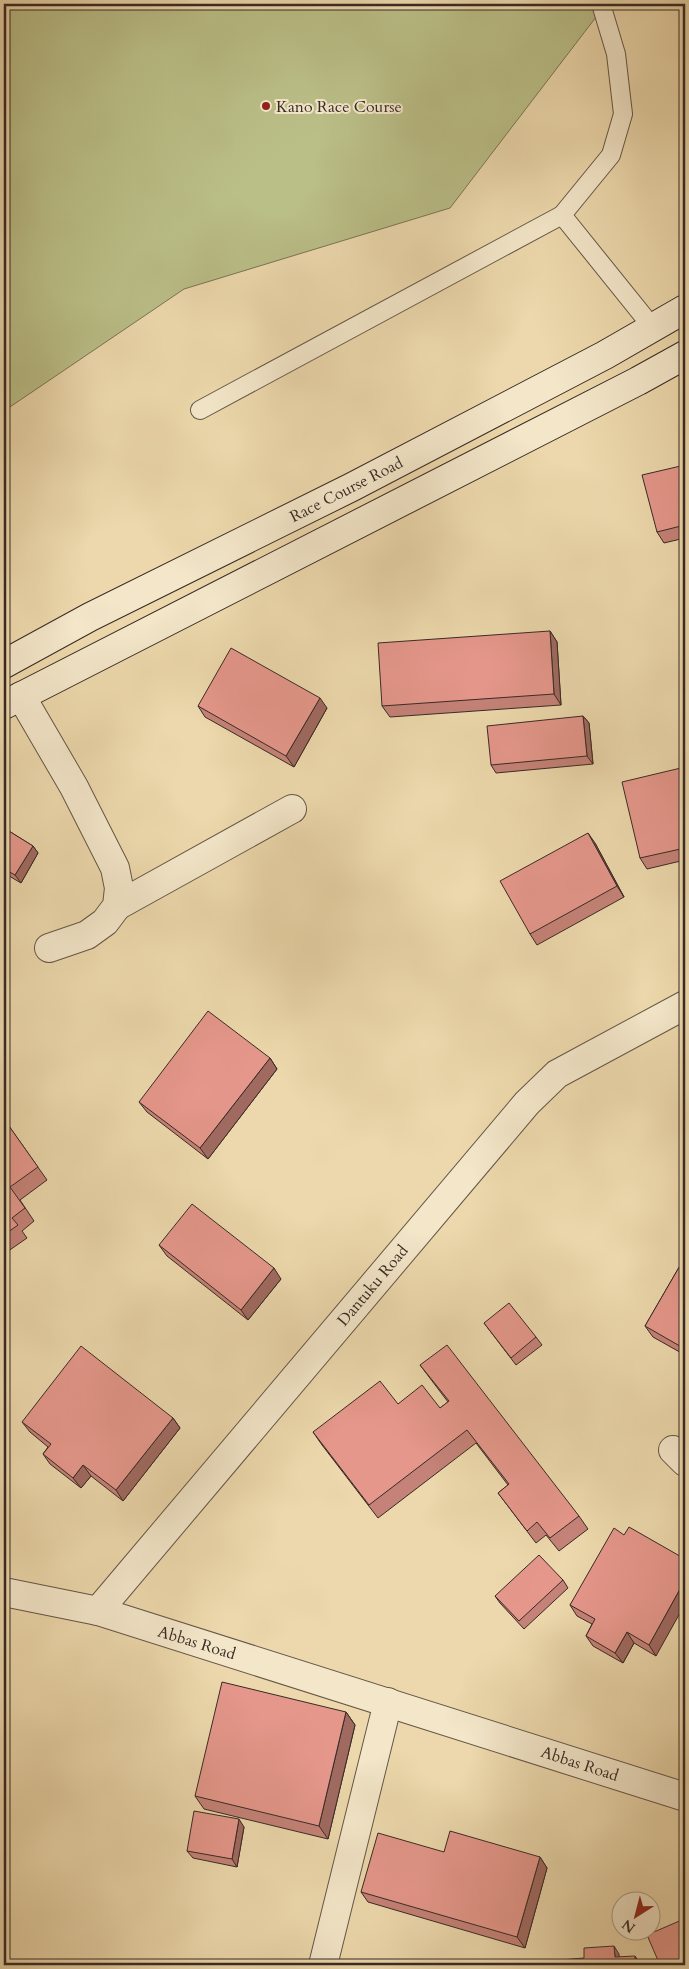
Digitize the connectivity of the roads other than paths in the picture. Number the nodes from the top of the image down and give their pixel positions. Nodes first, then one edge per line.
1 (601, 4) edge
2 (562, 215) junction
3 (685, 309) edge
4 (652, 328) junction
5 (685, 355) edge
6 (200, 410) dead end
7 (4, 664) edge
8 (12, 700) edge
9 (292, 809) dead end
10 (117, 906) junction
11 (49, 948) dead end
12 (685, 1005) edge
13 (4, 1592) edge
14 (98, 1611) junction
15 (388, 1702) junction
16 (685, 1797) edge
17 (323, 1965) edge

1 - 2 lane
2 - 4 lane
2 - 6 lane
3 - 4 street, Race Course Road
4 - 7 street, Race Course Road
5 - 8 street
8 - 10 street
9 - 10 street
10 - 11 street
12 - 14 street, Dantuku Road
13 - 14 street, Abbas Road
14 - 15 street, Abbas Road
15 - 16 street, Abbas Road
15 - 17 street

